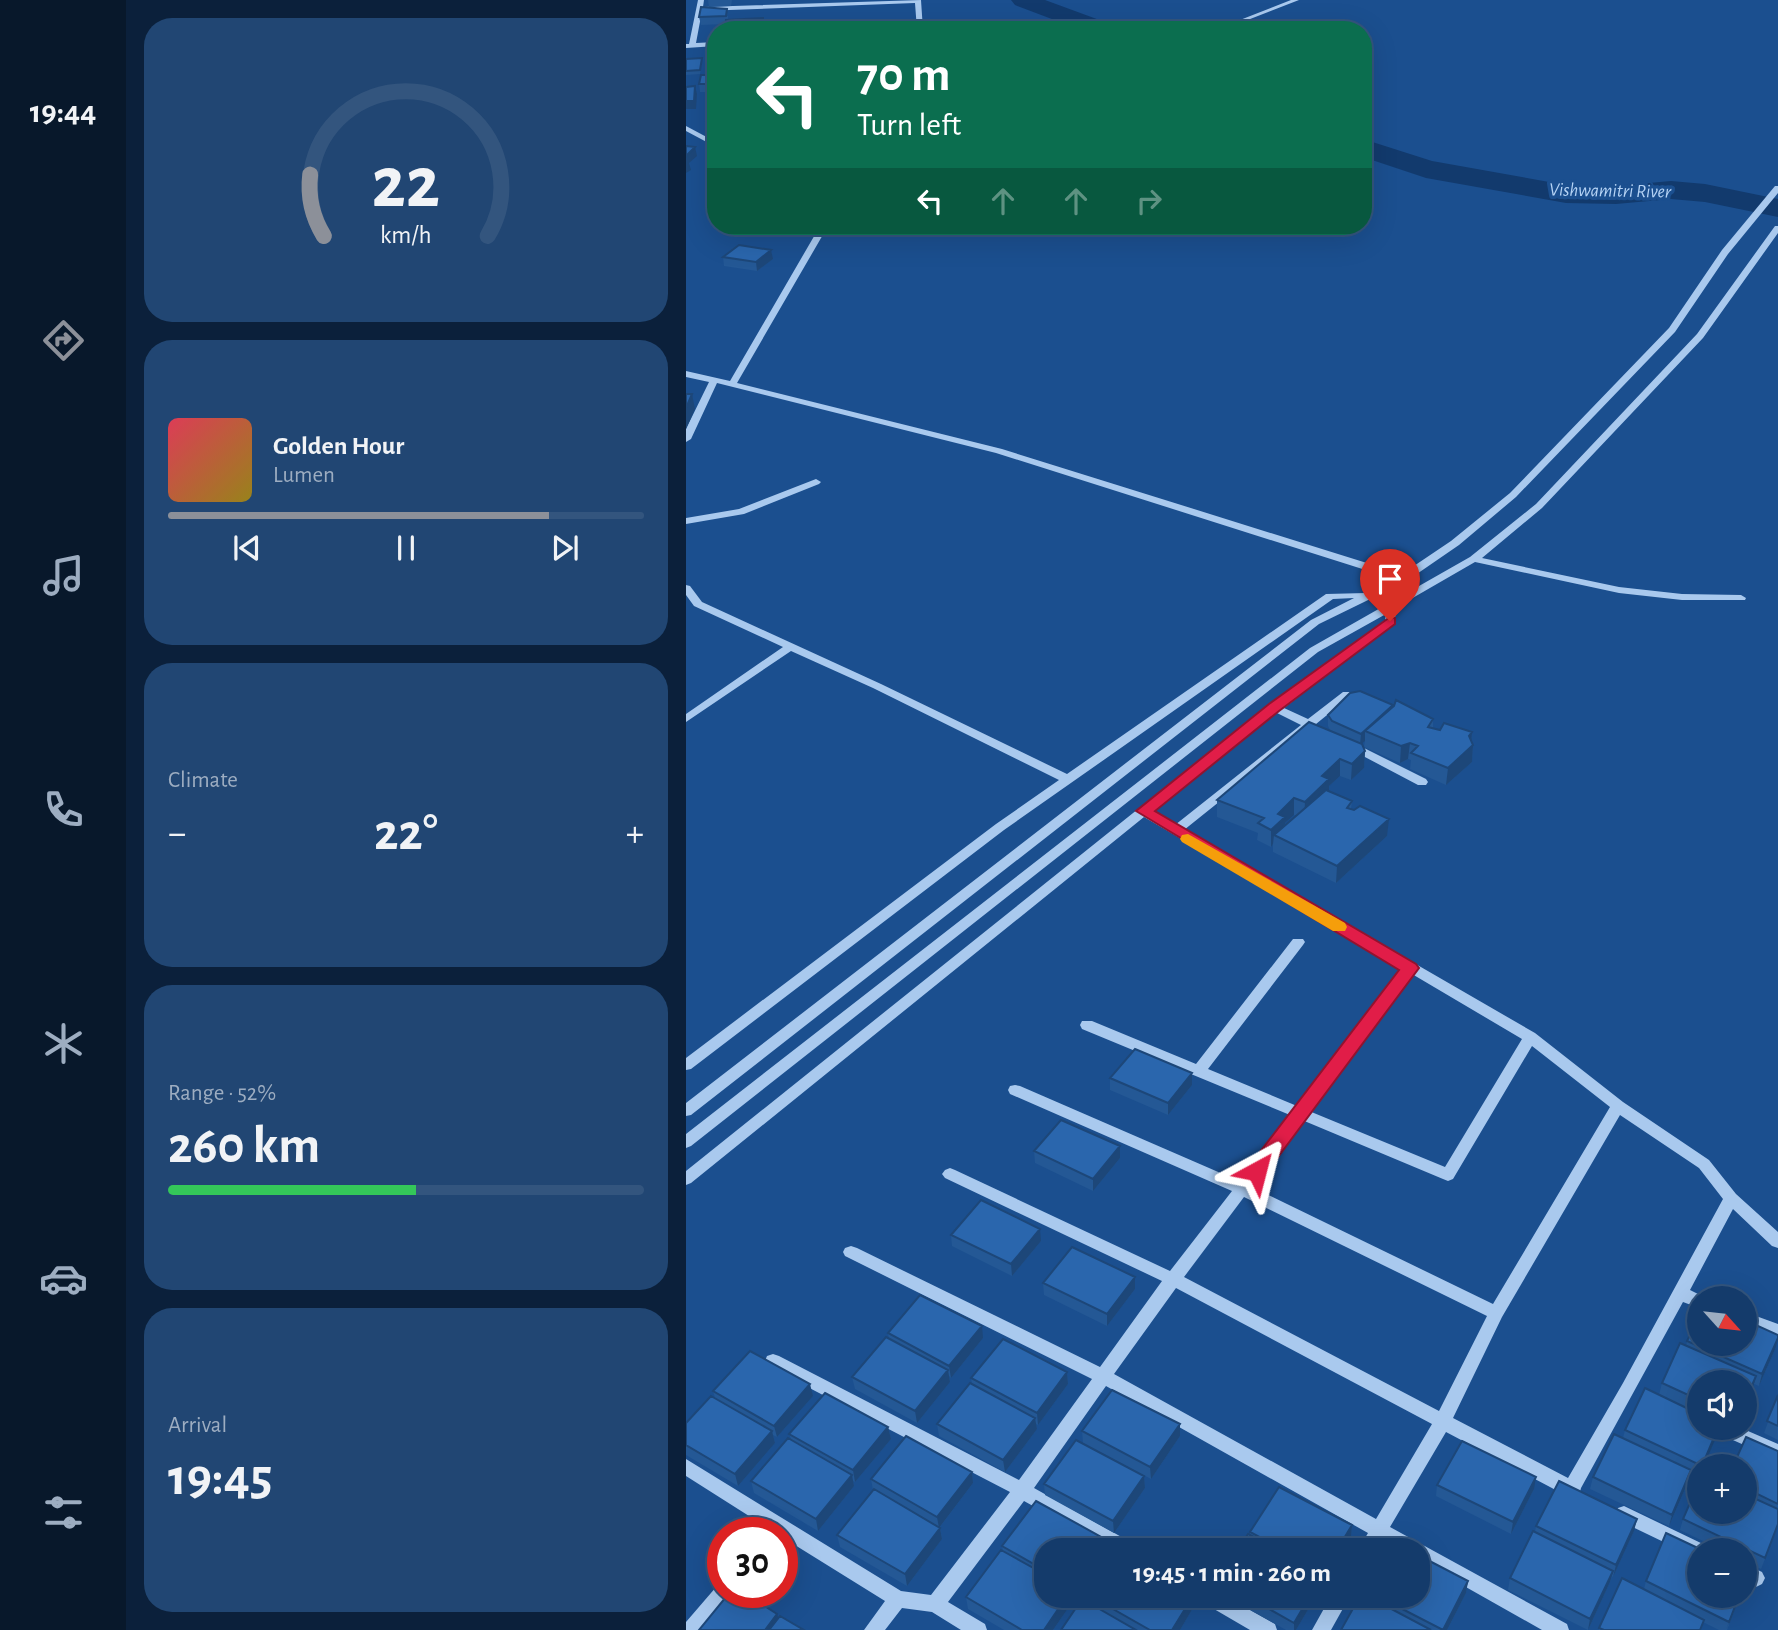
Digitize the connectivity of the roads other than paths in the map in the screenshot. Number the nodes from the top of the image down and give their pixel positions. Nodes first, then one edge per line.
1 (701, 0) edge
2 (918, 0) edge
3 (1296, 0) edge
4 (699, 9) junction
5 (919, 21) edge
6 (1241, 21) edge
7 (707, 45) edge
8 (689, 46) edge
9 (686, 128) edge
10 (707, 140) edge
11 (1778, 188) edge
12 (1778, 228) edge
13 (819, 235) edge
14 (686, 374) edge
15 (714, 380) junction
16 (732, 385) junction
17 (686, 439) edge
18 (816, 482) dead end
19 (686, 521) edge
20 (1474, 559) junction
21 (1404, 578) junction
22 (1424, 586) junction
23 (686, 588) edge
24 (1367, 594) junction
25 (1741, 598) dead end
26 (1392, 604) junction
27 (791, 646) junction
28 (1347, 694) edge
29 (1274, 708) junction
30 (686, 719) edge
31 (1313, 727) junction
32 (1342, 741) edge
33 (1067, 779) junction
34 (1422, 782) dead end
35 (1144, 811) junction
36 (1175, 831) junction
37 (1298, 943) dead end
38 (1410, 968) junction
39 (1087, 1025) dead end
40 (1530, 1037) junction
41 (686, 1065) edge
42 (1198, 1072) junction
43 (1015, 1090) dead end
44 (1618, 1106) junction
45 (686, 1111) edge
46 (1300, 1115) junction
47 (686, 1142) edge
48 (950, 1174) dead end
49 (686, 1179) edge
50 (1242, 1189) junction
51 (1731, 1198) junction
52 (1778, 1241) edge
53 (851, 1252) dead end
54 (1173, 1279) junction
55 (1679, 1293) junction
56 (1687, 1296) edge
57 (1496, 1313) junction
58 (1757, 1323) edge
59 (1778, 1331) edge
60 (773, 1361) edge
61 (1104, 1377) junction
62 (1442, 1423) junction
63 (1750, 1440) edge
64 (1778, 1452) edge
65 (686, 1467) edge
66 (1571, 1489) junction
67 (1022, 1490) junction
68 (760, 1517) edge
69 (1380, 1529) junction
70 (1107, 1538) edge
71 (1374, 1538) edge
72 (798, 1541) edge
73 (1687, 1545) edge
74 (898, 1599) junction
75 (935, 1604) junction
76 (710, 1608) edge
77 (1229, 1608) edge
78 (1334, 1608) edge
79 (691, 1630) edge
80 (873, 1630) edge
81 (978, 1630) edge
82 (1268, 1630) edge
83 (1321, 1630) edge
84 (1560, 1630) edge

1 - 4 street
2 - 4 street
2 - 5 street
3 - 6 street
4 - 8 street
7 - 8 street
9 - 10 street
11 - 21 street
12 - 20 street
13 - 16 street
14 - 15 street
15 - 16 street
15 - 17 street
16 - 21 street
18 - 19 street
20 - 22 street
20 - 25 street
21 - 22 street
21 - 24 street
22 - 26 street
23 - 27 street
24 - 33 street
24 - 45 street
26 - 29 street
26 - 47 street
27 - 30 street
27 - 33 street
28 - 31 street
29 - 31 street
29 - 35 street
31 - 36 street
32 - 34 street
33 - 41 street
35 - 36 street
35 - 49 street
36 - 38 street
37 - 42 street
38 - 40 street
38 - 46 street
39 - 42 street
40 - 44 street
40 - 46 street
42 - 46 street
43 - 50 street
44 - 51 street
44 - 57 street
46 - 50 street
48 - 54 street
50 - 54 street
50 - 57 street
51 - 52 street
51 - 55 street
53 - 61 street
54 - 61 street
54 - 62 street
55 - 56 street
55 - 66 street
57 - 62 street
58 - 59 street
60 - 67 street
61 - 67 street
61 - 69 street
62 - 66 street
62 - 69 street
63 - 64 street
65 - 68 street
66 - 73 street
67 - 70 street
67 - 75 street
69 - 71 street
69 - 84 street
72 - 74 street
74 - 75 street
74 - 80 street
75 - 81 street
76 - 79 street
77 - 82 street
78 - 83 street

